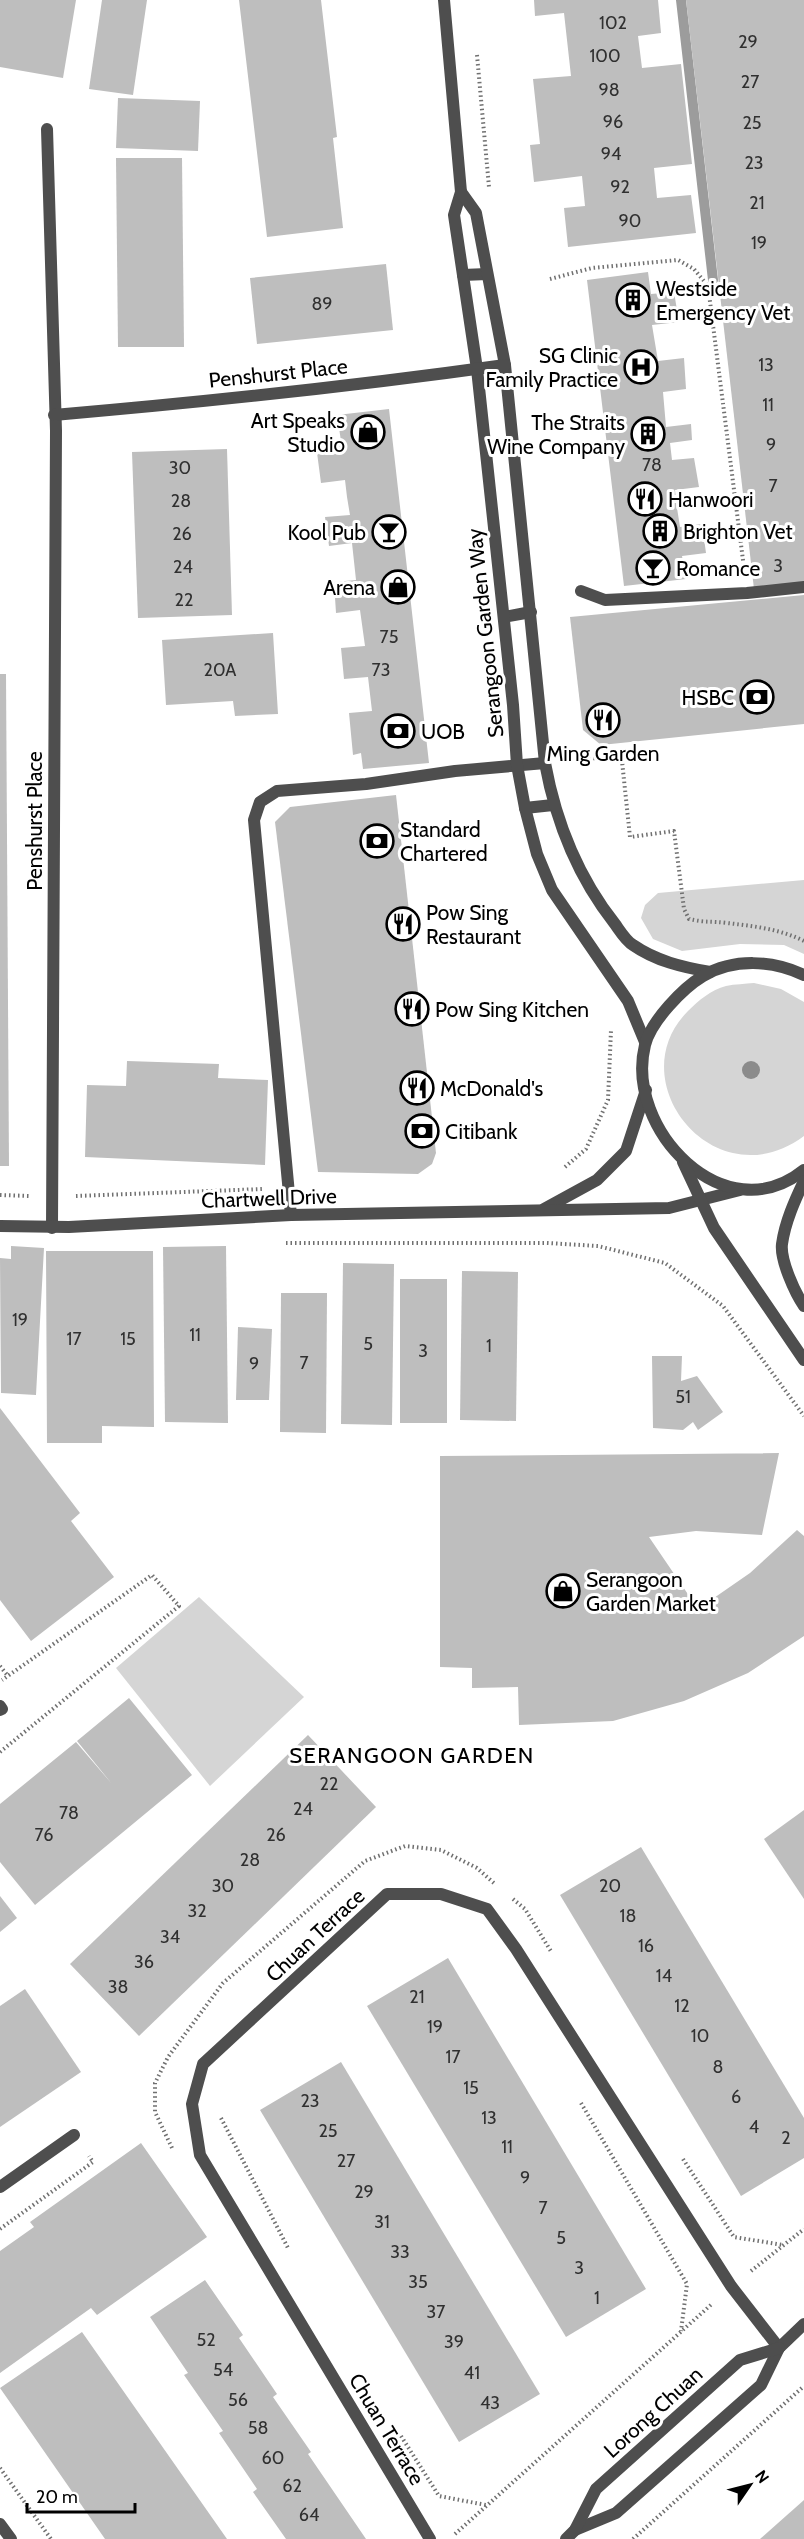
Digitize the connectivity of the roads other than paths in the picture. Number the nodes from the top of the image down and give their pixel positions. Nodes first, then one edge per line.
1 (444, 0) edge
2 (47, 129) dead end
3 (461, 192) junction
4 (487, 274) junction
5 (463, 275) junction
6 (505, 365) junction
7 (477, 369) junction
8 (54, 415) junction
9 (804, 587) edge
10 (581, 591) dead end
11 (531, 612) junction
12 (504, 617) junction
13 (545, 763) junction
14 (517, 765) junction
15 (553, 805) junction
16 (525, 808) junction
17 (710, 972) junction
18 (804, 975) edge
19 (645, 1042) junction
20 (646, 1090) junction
21 (679, 1153) junction
22 (804, 1170) edge
23 (804, 1181) edge
24 (740, 1190) junction
25 (701, 1200) junction
26 (540, 1210) junction
27 (291, 1215) junction
28 (0, 1226) edge
29 (52, 1228) junction
30 (804, 1306) edge
31 (804, 1360) edge
32 (74, 2135) road end
33 (0, 2187) edge
34 (804, 2324) edge
35 (779, 2348) junction
36 (0, 2524) edge
37 (571, 2535) edge
38 (11, 2539) edge
39 (430, 2539) edge

1 - 3 street, Serangoon Garden Way
2 - 8 street, Penshurst Place
3 - 4 street, Serangoon Garden Way
3 - 5 street, Serangoon Garden Way
4 - 5 street
4 - 6 street, Serangoon Garden Way
5 - 7 street, Serangoon Garden Way
6 - 7 street, Penshurst Place
6 - 11 street, Serangoon Garden Way
7 - 8 street, Penshurst Place
7 - 12 street, Serangoon Garden Way
8 - 29 street, Penshurst Place
9 - 10 street
11 - 12 street
11 - 13 street, Serangoon Garden Way
12 - 14 street, Serangoon Garden Way
13 - 14 street
13 - 15 street, Serangoon Garden Way
14 - 16 street, Serangoon Garden Way
14 - 27 street
15 - 16 street
15 - 17 street, Serangoon Garden Way
16 - 19 street, Serangoon Garden Way
17 - 18 street
17 - 19 street
19 - 20 street
20 - 21 street
20 - 26 street, Chartwell Drive
21 - 24 street
21 - 25 street
22 - 24 street
23 - 30 street
24 - 25 street, Chartwell Drive
25 - 26 street, Chartwell Drive
25 - 31 street
26 - 27 street, Chartwell Drive
27 - 29 street, Chartwell Drive
28 - 29 street, Chartwell Drive
32 - 33 street
34 - 35 street, Lorong Chuan
35 - 37 street, Lorong Chuan
35 - 37 street, Lorong Chuan
35 - 39 street, Chuan Terrace
36 - 38 street

